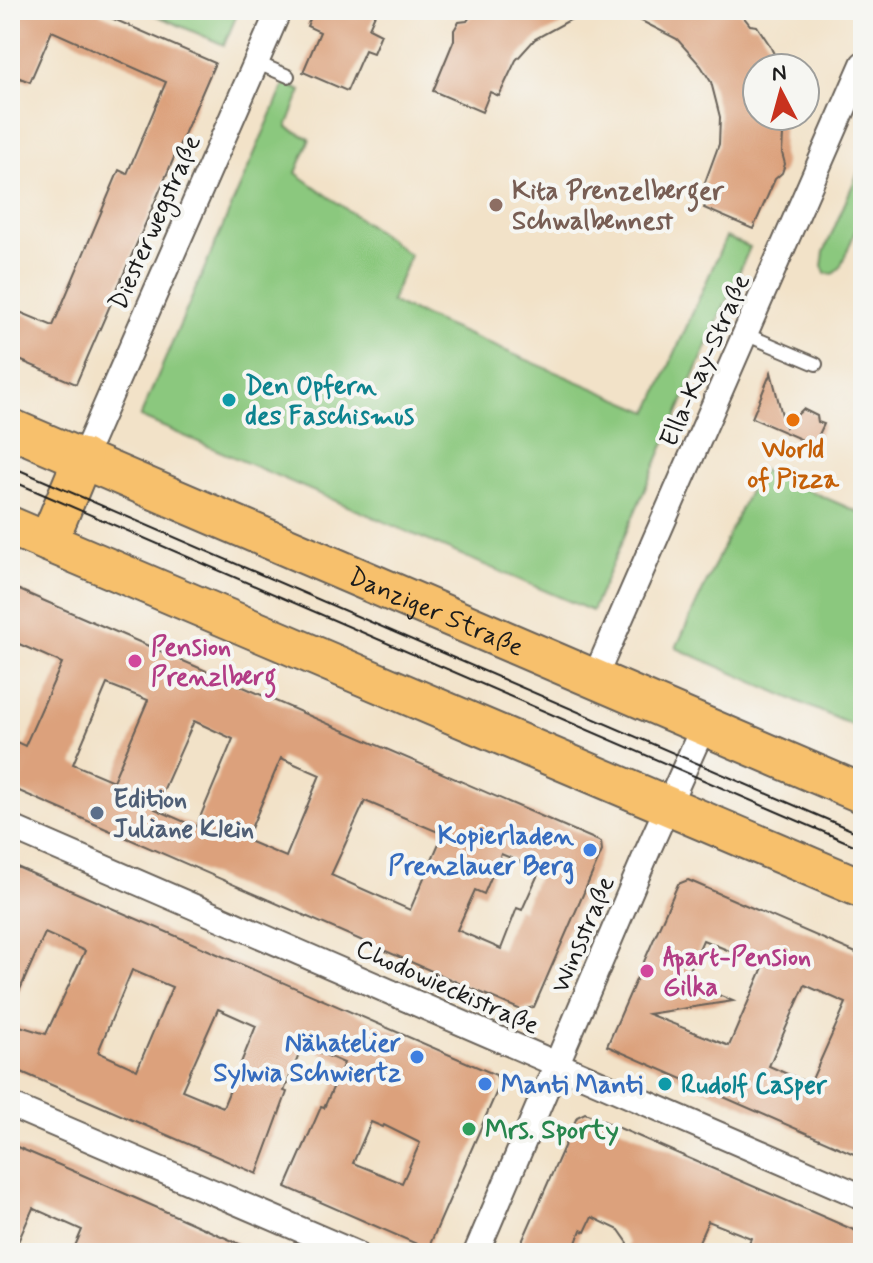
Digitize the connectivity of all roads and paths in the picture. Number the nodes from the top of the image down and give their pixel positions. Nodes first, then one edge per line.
1 (279, 10) edge
2 (255, 62) junction
3 (863, 64) edge
4 (288, 76) dead end
5 (745, 334) junction
6 (816, 364) dead end
7 (10, 428) edge
8 (83, 458) junction
9 (10, 526) edge
10 (48, 542) junction
11 (595, 677) junction
12 (704, 725) junction
13 (863, 794) edge
14 (667, 805) junction
15 (10, 827) edge
16 (863, 889) edge
17 (557, 1064) junction
18 (10, 1105) edge
19 (863, 1197) edge
20 (355, 1253) edge
21 (476, 1253) edge

1 - 2 street, Diesterwegstraße
2 - 4 lane
2 - 8 street, Diesterwegstraße
3 - 5 street, Ella-Kay-Straße
5 - 6 lane
5 - 11 street, Ella-Kay-Straße
7 - 8 main road, Danziger Straße
8 - 10 main road
8 - 11 main road, Danziger Straße
9 - 10 main road
10 - 14 main road
11 - 12 main road, Danziger Straße
12 - 13 main road, Danziger Straße
12 - 14 street, Winsstraße
14 - 16 main road
14 - 17 street, Winsstraße
15 - 17 street, Chodowieckistraße
17 - 19 street, Chodowieckistraße
17 - 21 street, Winsstraße
18 - 20 street

